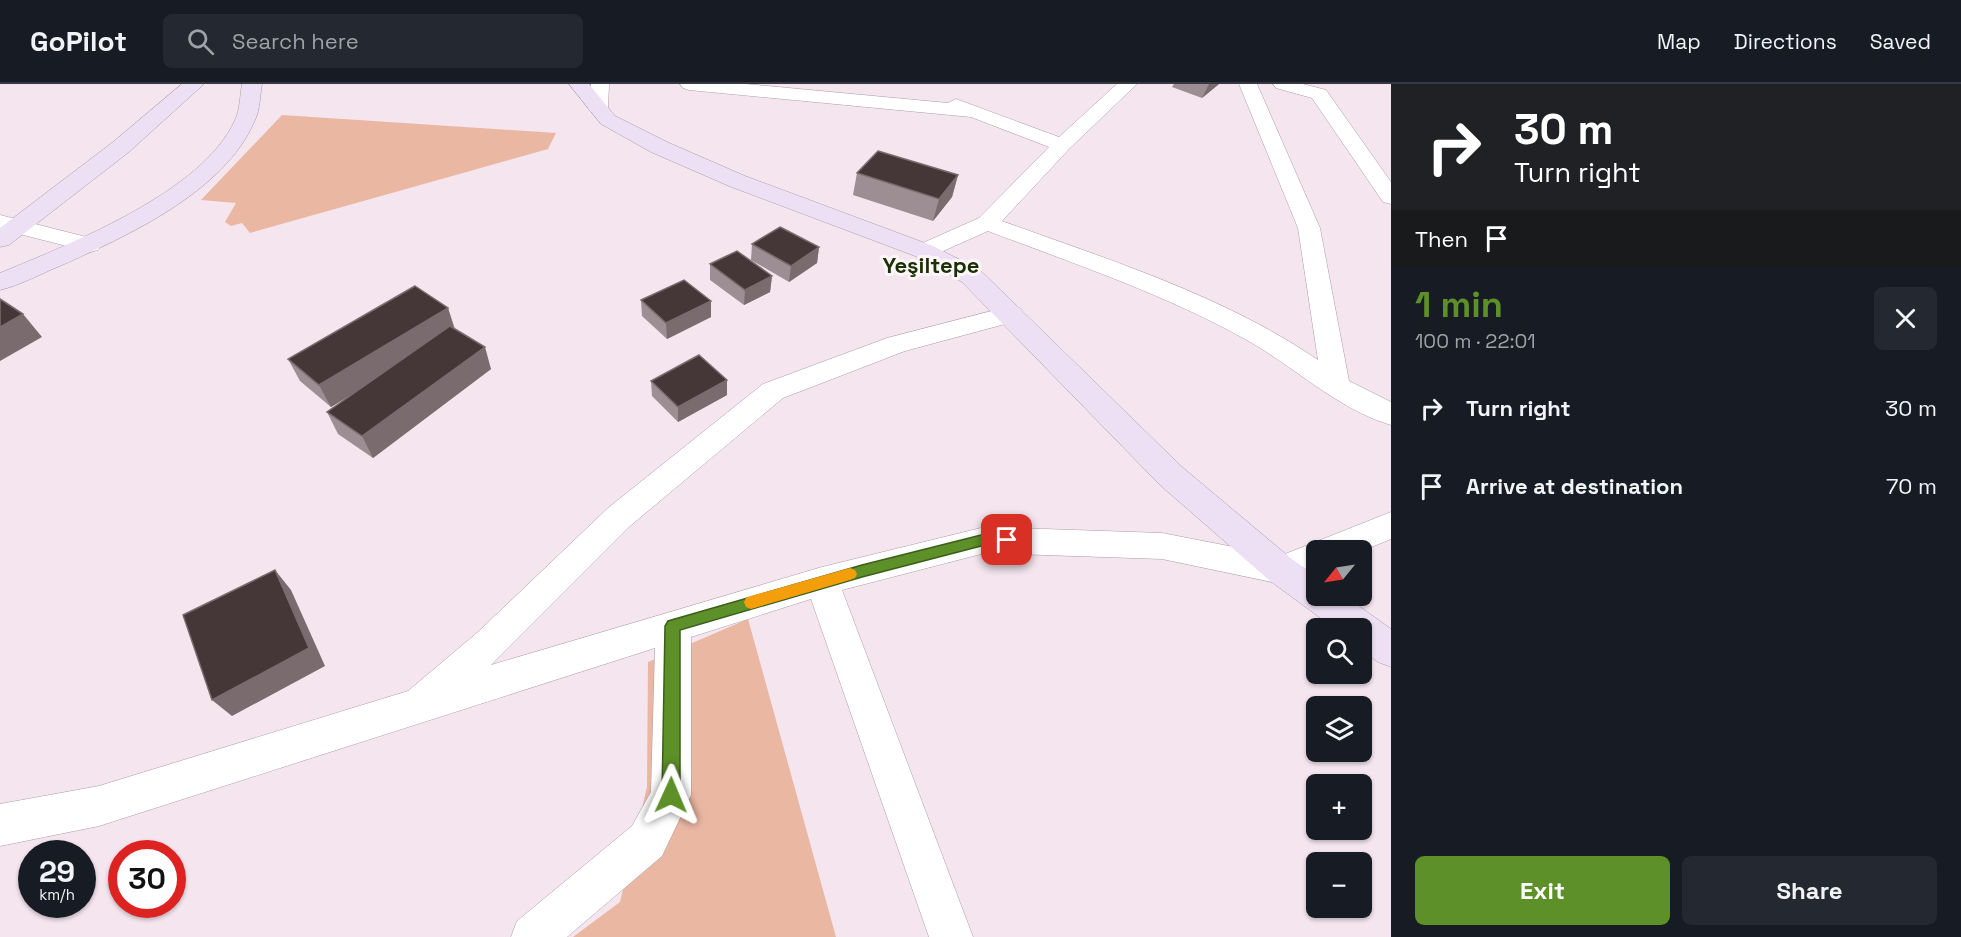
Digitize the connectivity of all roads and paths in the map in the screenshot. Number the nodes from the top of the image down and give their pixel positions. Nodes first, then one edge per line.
1 (194, 84) edge
2 (252, 84) edge
3 (579, 84) edge
4 (600, 84) edge
5 (688, 84) edge
6 (1128, 84) edge
7 (1248, 84) edge
8 (1284, 84) edge
9 (913, 88) dead end
10 (598, 108) junction
11 (977, 112) junction
12 (1062, 145) junction
13 (1391, 197) edge
14 (987, 223) junction
15 (5, 230) edge
16 (90, 245) junction
17 (924, 251) junction
18 (0, 282) edge
19 (1011, 314) junction
20 (1336, 386) junction
21 (1391, 415) edge
22 (1391, 525) edge
23 (1354, 540) edge
24 (1306, 560) edge
25 (1281, 570) junction
26 (822, 581) junction
27 (1347, 618) edge
28 (673, 626) junction
29 (1372, 636) edge
30 (1391, 650) edge
31 (419, 705) junction
32 (0, 825) edge
33 (533, 937) edge
34 (951, 937) edge

1 - 15 street
2 - 16 street
3 - 10 street
4 - 10 street
5 - 11 street
6 - 12 street
7 - 20 street
8 - 13 street
9 - 11 street
10 - 17 street
11 - 12 street
12 - 14 street
14 - 17 street
14 - 20 street
15 - 16 street
16 - 18 street
17 - 19 street
19 - 25 street
19 - 31 street
20 - 21 street
22 - 23 street
24 - 25 street
25 - 26 street
25 - 27 street
26 - 28 street
26 - 34 street
28 - 31 street
28 - 33 street
29 - 30 street
31 - 32 street

